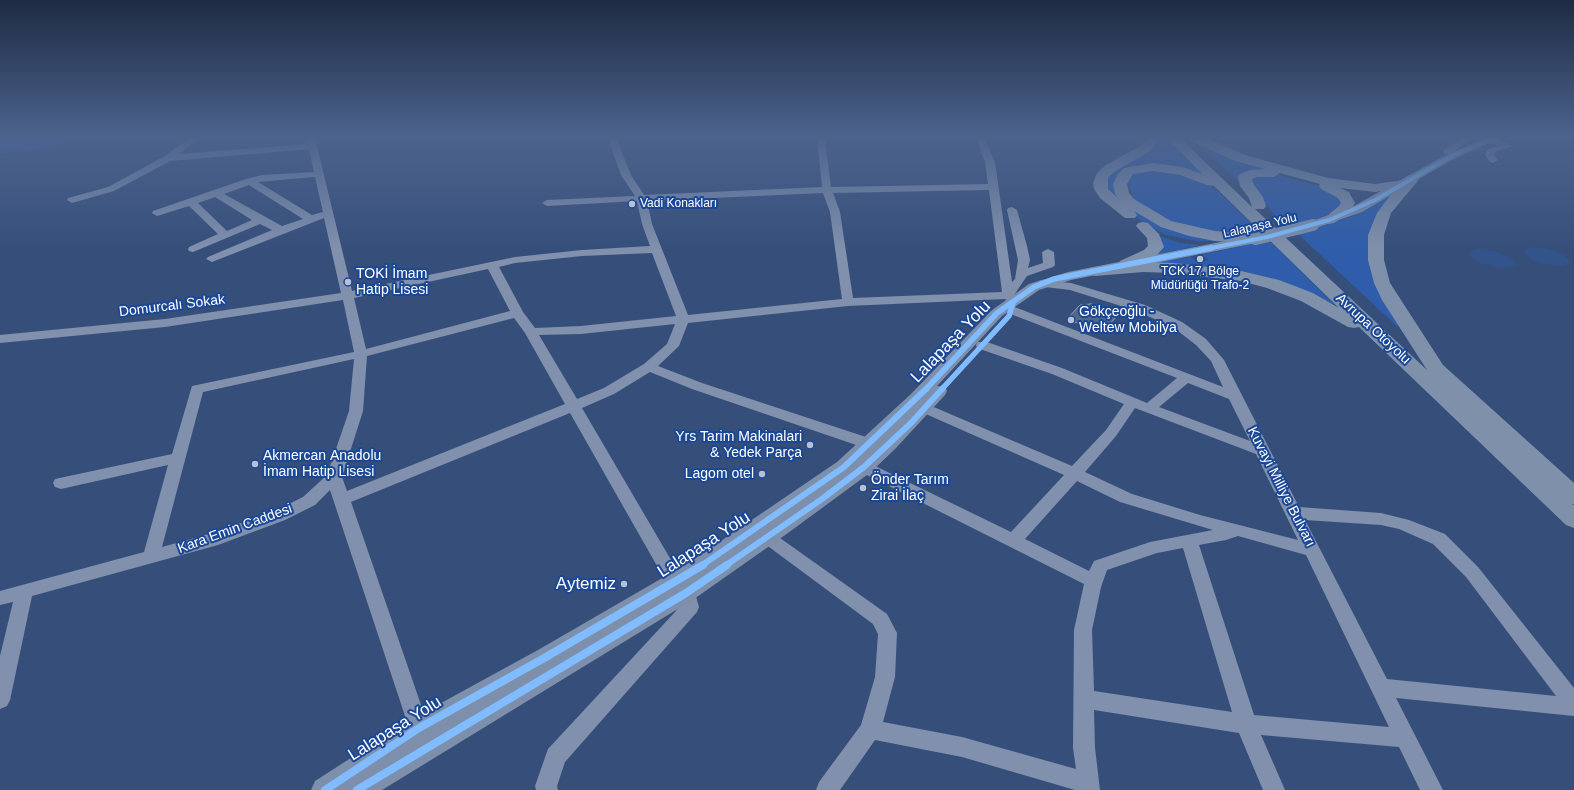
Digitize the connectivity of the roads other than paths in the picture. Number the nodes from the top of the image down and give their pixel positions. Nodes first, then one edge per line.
1 (320, 174) edge
2 (137, 175) edge
3 (307, 175) edge
4 (626, 175) edge
5 (825, 175) edge
6 (992, 175) edge
7 (1103, 175) edge
8 (1125, 175) edge
9 (1195, 175) edge
10 (1211, 175) edge
11 (1226, 175) edge
12 (1252, 175) edge
13 (1285, 175) edge
14 (1300, 175) edge
15 (1417, 175) edge
16 (1419, 175) edge
17 (249, 181) junction
18 (1327, 182) junction
19 (1407, 182) junction
20 (993, 187) junction
21 (1225, 189) junction
22 (827, 191) junction
23 (215, 193) junction
24 (641, 198) junction
25 (72, 200) dead end
26 (190, 202) junction
27 (547, 203) dead end
28 (1259, 206) junction
29 (1358, 209) junction
30 (1012, 210) dead end
31 (329, 212) junction
32 (157, 213) dead end
33 (312, 219) junction
34 (260, 220) junction
35 (1329, 220) junction
36 (1143, 226) junction
37 (281, 230) junction
38 (225, 235) junction
39 (1256, 238) junction
40 (1229, 244) junction
41 (193, 249) dead end
42 (657, 249) junction
43 (1048, 252) dead end
44 (212, 259) dead end
45 (1126, 264) junction
46 (492, 265) junction
47 (1095, 271) junction
48 (1022, 274) junction
49 (1042, 284) junction
50 (347, 296) junction
51 (848, 302) junction
52 (1012, 302) junction
53 (517, 313) junction
54 (683, 319) junction
55 (531, 332) junction
56 (0, 339) edge
57 (982, 345) junction
58 (361, 354) junction
59 (649, 367) junction
60 (1427, 370) junction
61 (1187, 377) junction
62 (1235, 396) junction
63 (1132, 402) junction
64 (574, 406) junction
65 (924, 408) junction
66 (1150, 408) junction
67 (870, 444) junction
68 (1263, 451) junction
69 (178, 458) junction
70 (864, 467) junction
71 (1076, 474) junction
72 (334, 477) junction
73 (61, 483) dead end
74 (1574, 496) edge
75 (342, 499) junction
76 (1295, 513) junction
77 (1574, 519) edge
78 (1236, 529) junction
79 (767, 537) junction
80 (1189, 540) junction
81 (1013, 541) junction
82 (1314, 551) junction
83 (151, 558) junction
84 (1094, 581) junction
85 (681, 587) junction
86 (24, 592) junction
87 (0, 598) edge
88 (1381, 687) junction
89 (1084, 699) junction
90 (0, 700) edge
91 (1574, 705) edge
92 (1246, 724) junction
93 (419, 728) junction
94 (870, 729) junction
95 (1407, 738) junction
96 (1088, 786) edge
97 (325, 790) edge
98 (357, 790) edge
99 (547, 790) edge
100 (827, 790) edge
101 (1274, 790) edge
102 (1432, 790) edge

1 - 31 street, Kara Emin Caddesi
2 - 25 street
3 - 17 street
4 - 24 street
5 - 22 street
6 - 20 street
7 - 36 highway
8 - 39 highway
9 - 21 highway
10 - 21 highway, Avrupa Otoyolu
11 - 28 highway, Avrupa Otoyolu
12 - 28 highway
13 - 35 highway
14 - 18 highway
15 - 19 main road
16 - 19 main road
17 - 23 street
17 - 33 street
18 - 19 highway
18 - 29 highway
19 - 29 main road, Lalapaşa Yolu
19 - 60 highway
20 - 22 street
20 - 52 street
21 - 60 highway, Avrupa Otoyolu
22 - 24 street
22 - 51 street
23 - 26 street
23 - 34 street
24 - 27 street
24 - 42 street
26 - 32 street
26 - 38 street
28 - 60 highway, Avrupa Otoyolu
29 - 35 main road, Lalapaşa Yolu
30 - 48 street
31 - 33 street
31 - 50 street, Kara Emin Caddesi
33 - 37 street
34 - 37 street
34 - 38 street
35 - 39 main road, Lalapaşa Yolu, bridge
36 - 40 highway
36 - 45 highway
37 - 44 street
38 - 41 street
39 - 40 main road, Lalapaşa Yolu
40 - 45 main road, Lalapaşa Yolu
42 - 46 street, Domurcalı Sokak
42 - 54 street
43 - 48 street
45 - 47 main road, Lalapaşa Yolu
46 - 50 street, Domurcalı Sokak
46 - 53 street
47 - 49 main road, Lalapaşa Yolu
47 - 60 highway
48 - 52 street
49 - 52 main road, Lalapaşa Yolu
49 - 62 street, Kuvayi Milliye Bulvarı
50 - 56 street, Domurcalı Sokak
50 - 58 street, Kara Emin Caddesi
51 - 52 street
51 - 54 street
52 - 57 main road, Lalapaşa Yolu
52 - 61 street
52 - 67 main road, Lalapaşa Yolu
53 - 55 street
53 - 58 street
54 - 55 street
54 - 59 street
55 - 64 street
57 - 63 street
57 - 65 main road, Lalapaşa Yolu
58 - 69 street
58 - 72 street, Kara Emin Caddesi
59 - 64 street
59 - 67 street
60 - 74 highway, Avrupa Otoyolu
60 - 77 highway, Avrupa Otoyolu
61 - 62 street
61 - 66 street
62 - 68 street, Kuvayi Milliye Bulvarı
63 - 66 street
63 - 71 street
64 - 75 street
64 - 85 street
65 - 70 main road, Lalapaşa Yolu
65 - 71 street
66 - 68 street
67 - 85 main road, Lalapaşa Yolu
68 - 76 street, Kuvayi Milliye Bulvarı
69 - 73 street
69 - 83 street
70 - 79 main road, Lalapaşa Yolu
70 - 81 street
71 - 78 street
71 - 81 street
72 - 75 street
72 - 83 street, Kara Emin Caddesi
75 - 93 street
76 - 82 street, Kuvayi Milliye Bulvarı
76 - 91 street
78 - 80 street
78 - 82 street
79 - 85 main road, Lalapaşa Yolu
79 - 94 street
80 - 84 street
80 - 92 street
81 - 84 street
82 - 88 street, Kuvayi Milliye Bulvarı
83 - 86 street, Kara Emin Caddesi
84 - 89 street
85 - 93 main road, Lalapaşa Yolu
85 - 98 main road, Lalapaşa Yolu
85 - 99 street
86 - 87 street, Kara Emin Caddesi
86 - 90 street
88 - 91 street
88 - 95 street, Kuvayi Milliye Bulvarı
89 - 92 street
89 - 96 street
92 - 95 street
92 - 101 street
93 - 97 main road, Lalapaşa Yolu
94 - 96 street
94 - 100 street
95 - 102 street, Kuvayi Milliye Bulvarı

